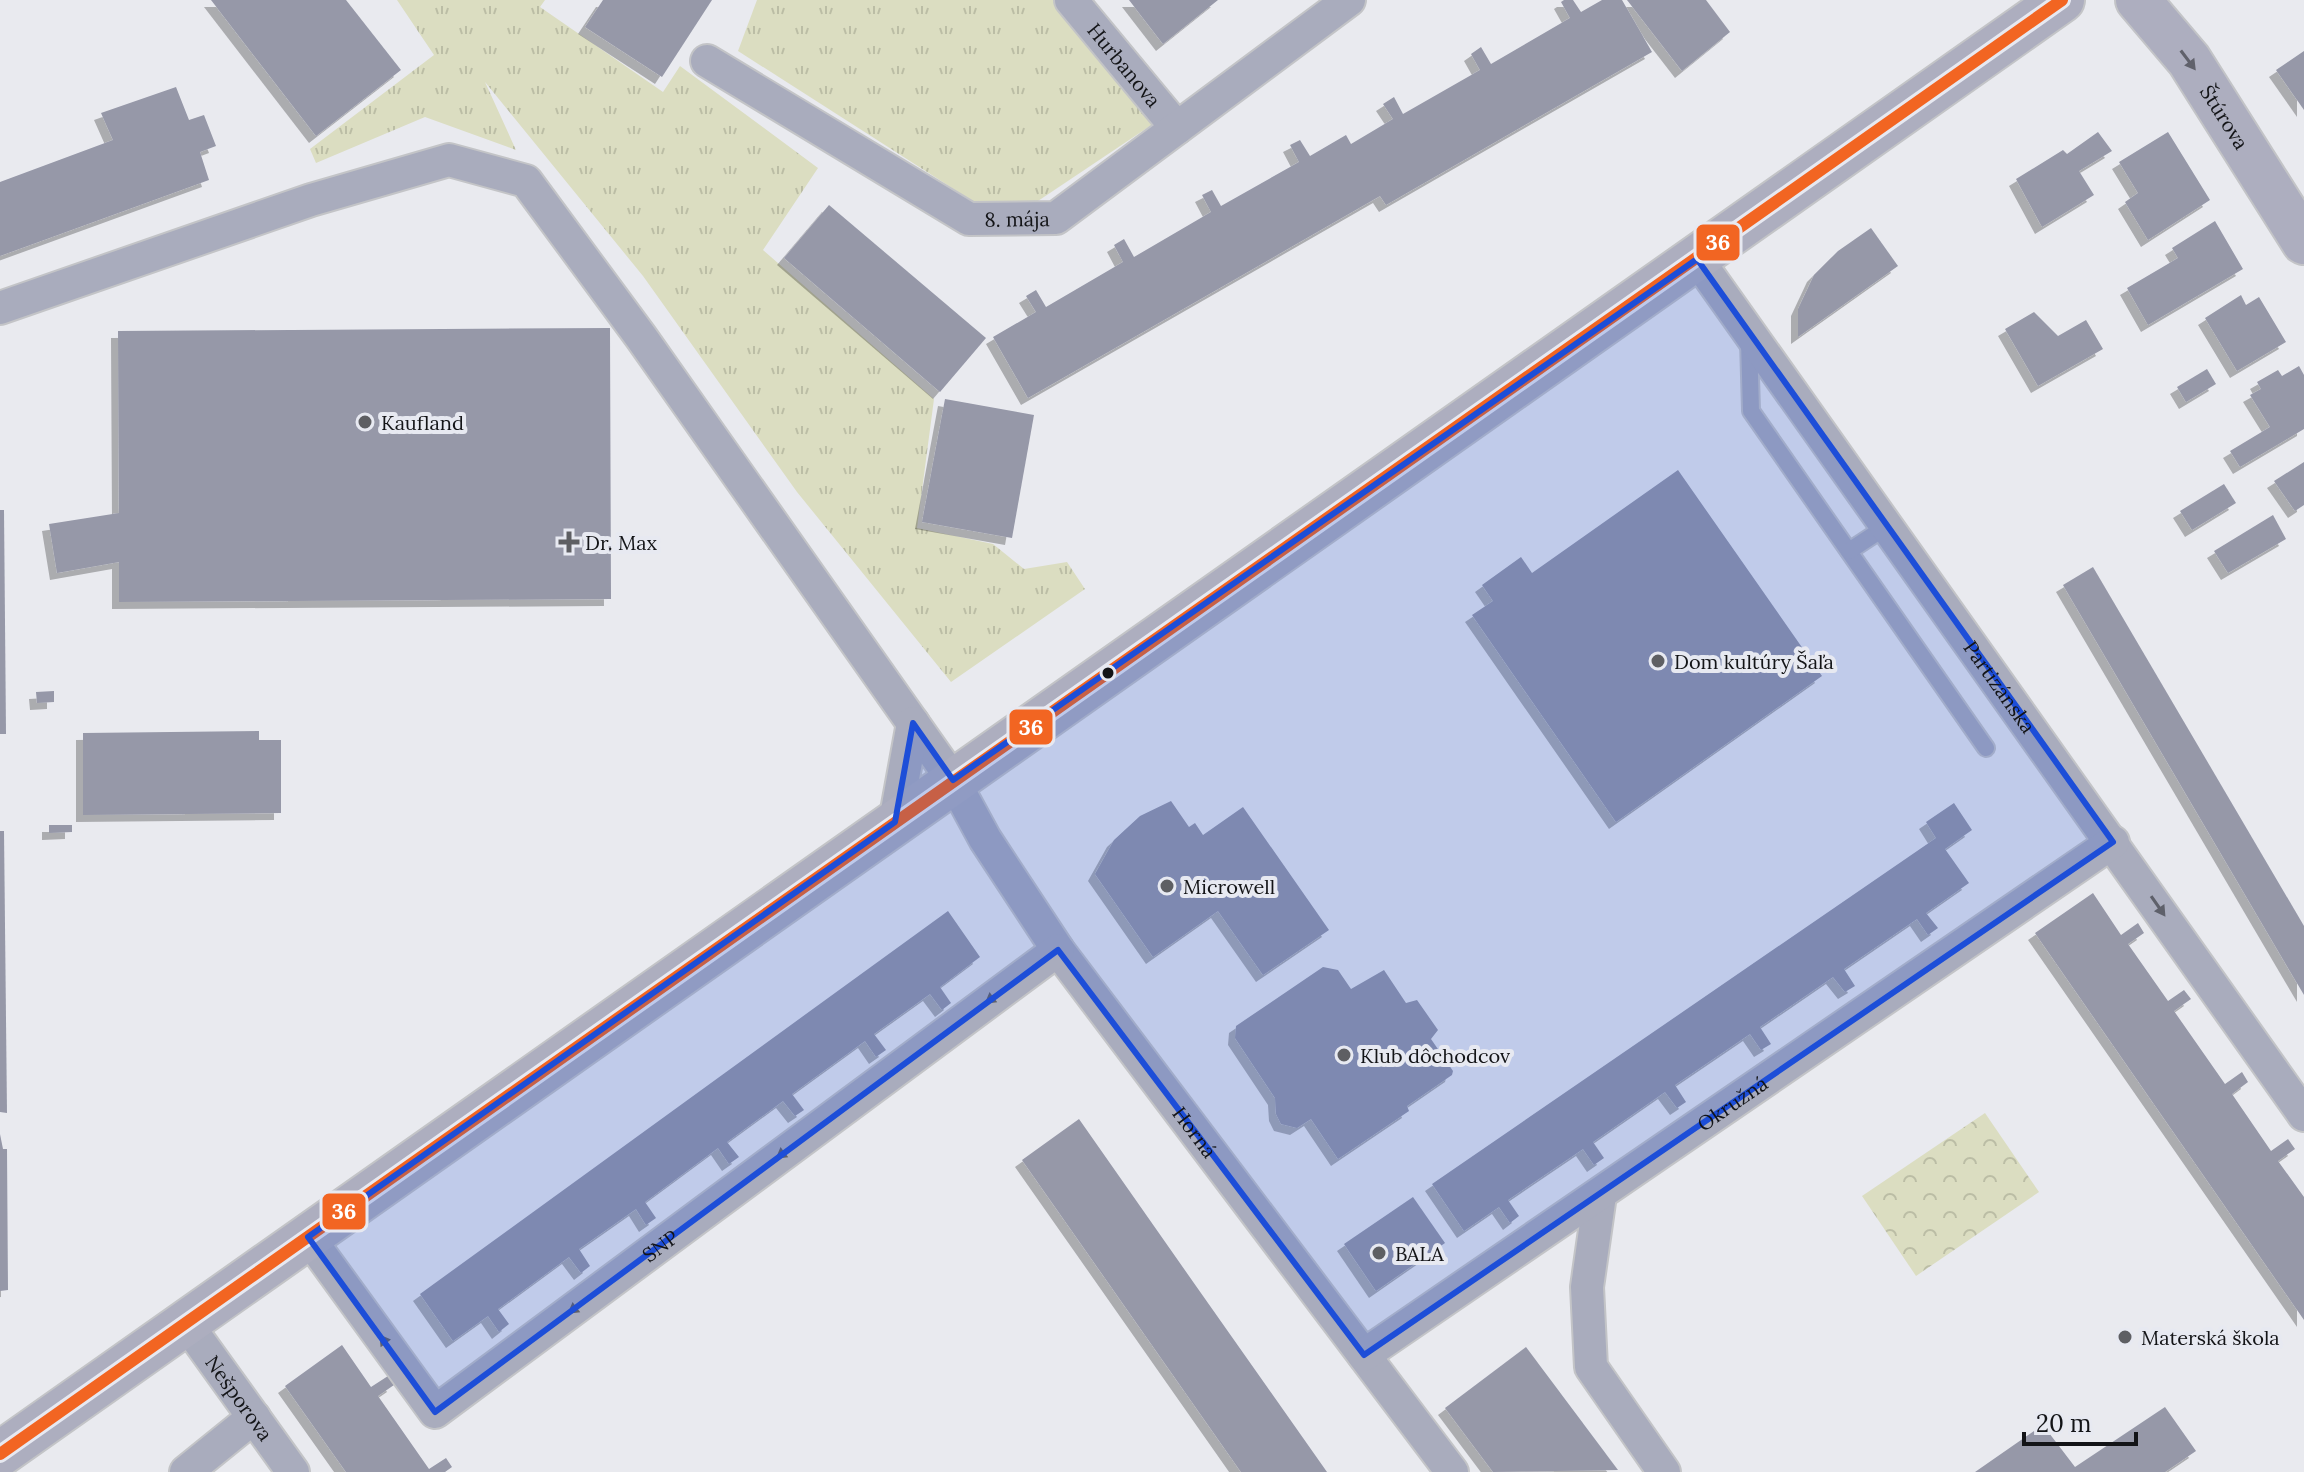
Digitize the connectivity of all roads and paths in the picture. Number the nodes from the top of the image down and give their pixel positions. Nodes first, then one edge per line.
1 (1071, 0) edge
2 (1349, 0) edge
3 (2062, 0) edge
4 (2138, 0) edge
5 (707, 61) dead end
6 (1177, 128) junction
7 (2304, 242) edge
8 (1697, 259) junction
9 (0, 308) edge
10 (1749, 332) junction
11 (1887, 526) junction
12 (1849, 551) junction
13 (913, 723) junction
14 (1986, 748) dead end
15 (953, 780) junction
16 (895, 822) junction
17 (2113, 842) junction
18 (1058, 950) junction
19 (2304, 1115) edge
20 (1600, 1195) junction
21 (308, 1237) junction
22 (186, 1323) junction
23 (1364, 1355) junction
24 (254, 1417) junction
25 (0, 1454) edge
26 (186, 1472) edge
27 (293, 1472) edge
28 (1452, 1472) edge
29 (1664, 1472) edge

1 - 6 street, Hurbanova
2 - 6 street, 8. mája
3 - 8 main road
4 -> 7 main road, Štúrova
5 - 6 street, 8. mája
8 - 10 street, Partizánska
8 - 15 main road
9 - 13 street, Horná
10 - 11 street, Partizánska
10 - 12 lane
11 - 12 lane
11 - 17 street, Partizánska
12 - 14 lane
13 - 15 street, Horná
13 - 16 street
15 - 16 main road
15 - 18 street, Horná
16 - 21 main road
17 -> 19 street, Partizánska
17 - 20 street, Okružná
18 -> 21 street, SNP
18 - 23 street, Horná
20 - 23 street, Okružná
20 - 29 street
21 - 22 main road
22 - 24 street, Nešporova
22 - 25 main road
23 - 28 street, Horná
24 - 26 street
24 - 27 street, Nešporova

